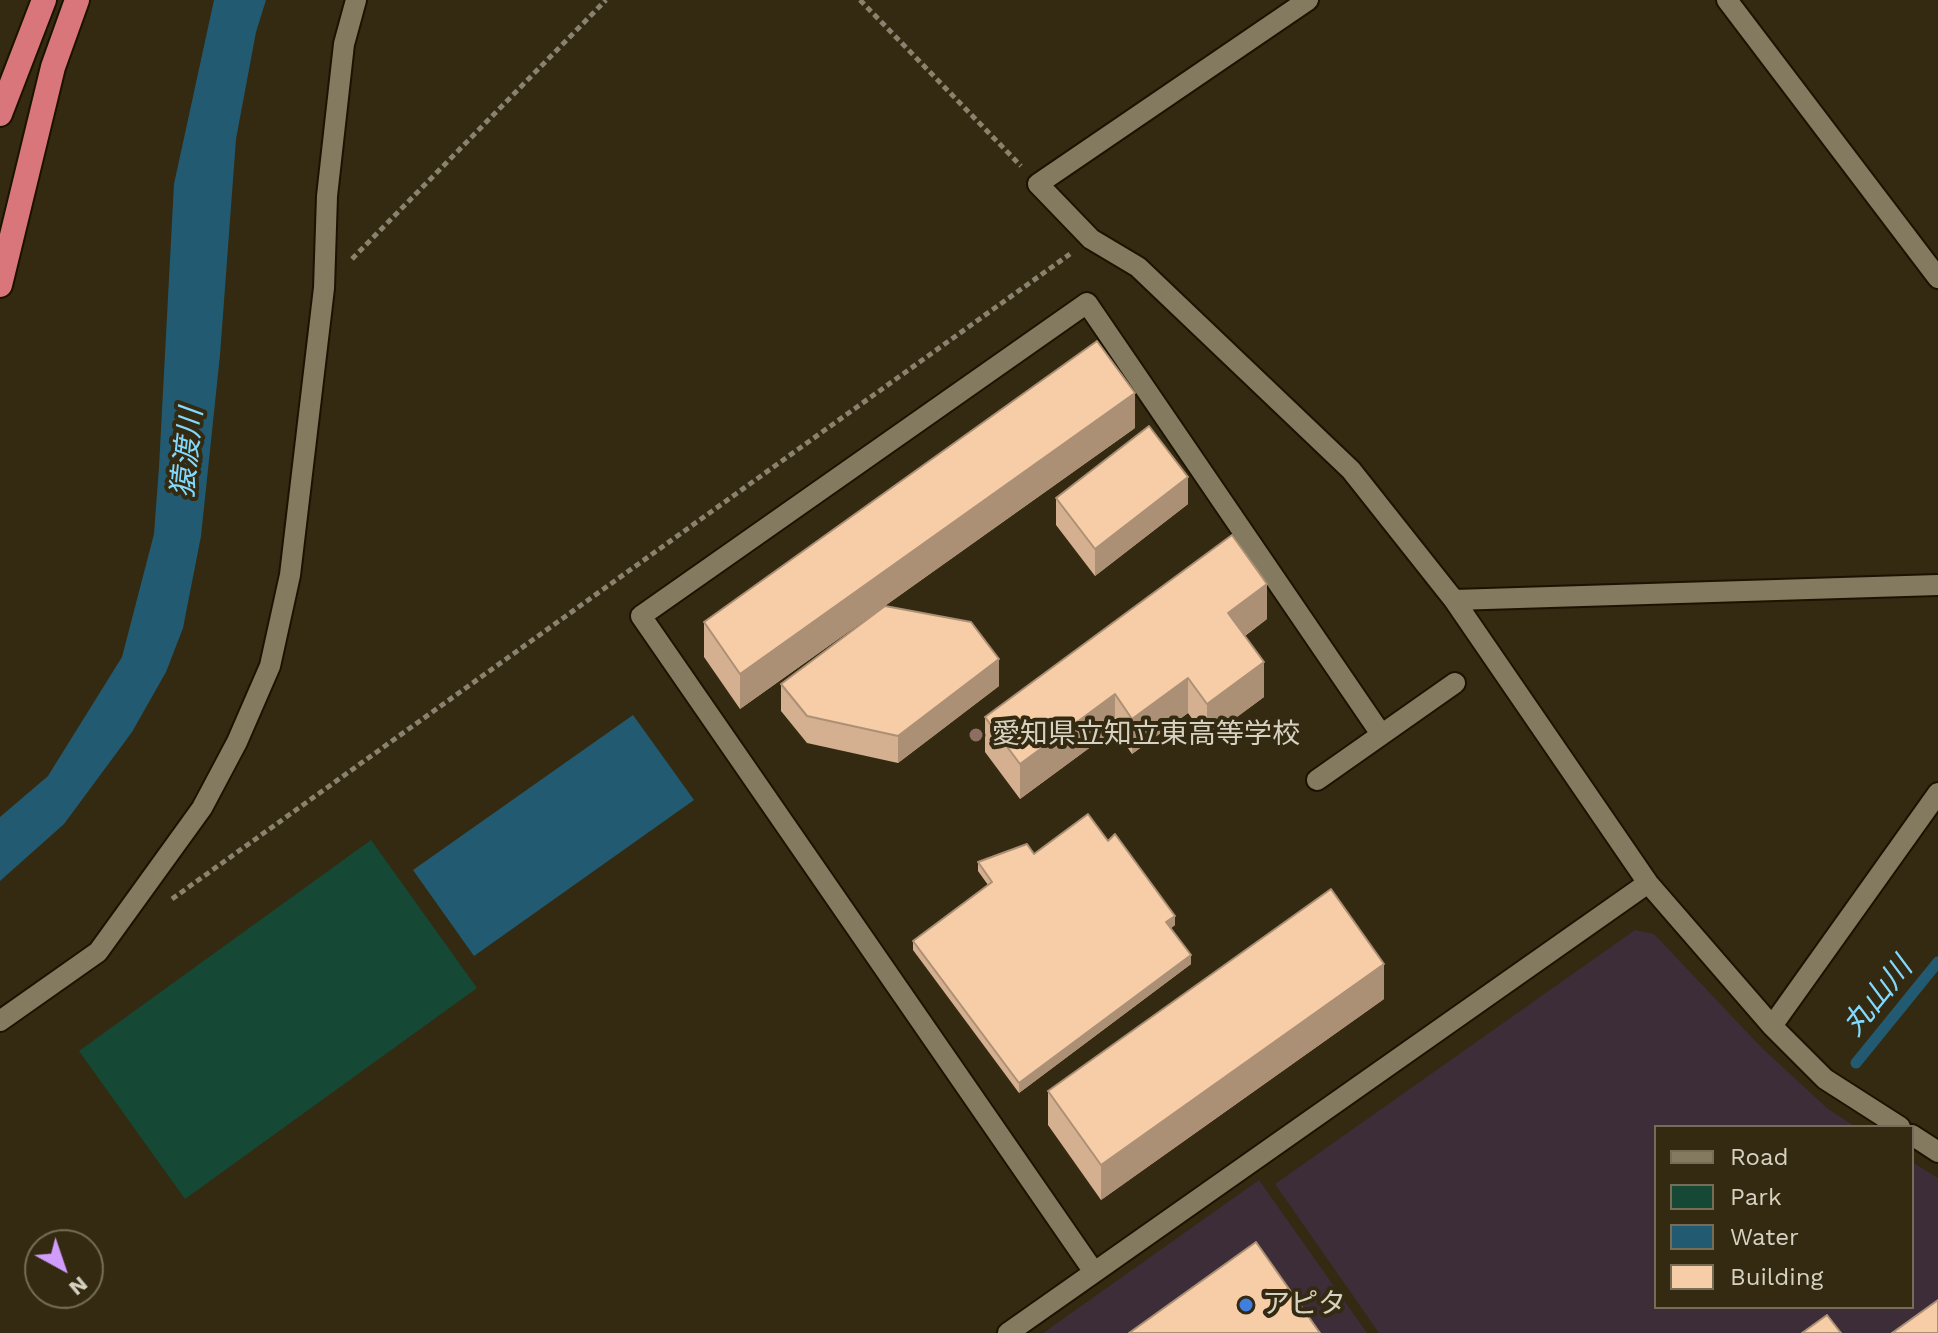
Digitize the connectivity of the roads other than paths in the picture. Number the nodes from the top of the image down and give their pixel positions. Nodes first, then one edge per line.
1 (44, 0) edge
2 (77, 0) edge
3 (356, 0) edge
4 (1308, 0) edge
5 (1727, 0) edge
6 (0, 114) edge
7 (1938, 278) edge
8 (0, 285) edge
9 (1938, 585) edge
10 (1454, 600) junction
11 (1455, 683) dead end
12 (1381, 734) junction
13 (1317, 780) dead end
14 (1938, 793) edge
15 (1648, 883) junction
16 (0, 1021) edge
17 (1772, 1026) junction
18 (1897, 1125) edge
19 (1914, 1136) edge
20 (1938, 1152) edge
21 (1094, 1272) junction
22 (1008, 1333) edge

1 - 6 highway
2 - 8 highway
3 - 16 street
4 - 10 street
5 - 7 street
9 - 10 street
10 - 15 street
11 - 12 street
12 - 13 street
12 - 21 street
14 - 17 street
15 - 17 street
15 - 21 street
17 - 18 street
19 - 20 street
21 - 22 street

